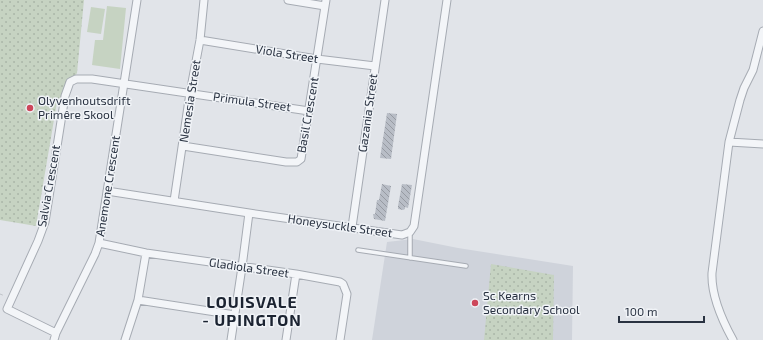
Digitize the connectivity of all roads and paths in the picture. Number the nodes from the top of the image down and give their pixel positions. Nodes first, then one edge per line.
1 (137, 0) edge
2 (204, 0) edge
3 (288, 0) edge
4 (385, 0) edge
5 (448, 0) edge
6 (325, 3) edge
7 (763, 31) edge
8 (200, 40) junction
9 (318, 59) junction
10 (375, 66) junction
11 (123, 84) junction
12 (190, 93) junction
13 (309, 111) junction
14 (729, 142) junction
15 (763, 144) edge
16 (183, 146) junction
17 (107, 191) junction
18 (174, 201) junction
19 (249, 213) junction
20 (352, 227) junction
21 (410, 232) junction
22 (99, 243) junction
23 (358, 250) dead end
24 (146, 253) junction
25 (410, 258) junction
26 (466, 266) dead end
27 (242, 267) junction
28 (296, 274) junction
29 (138, 300) junction
30 (235, 315) junction
31 (55, 336) edge
32 (125, 340) edge
33 (231, 340) edge
34 (286, 340) edge
35 (340, 340) edge
36 (733, 340) edge

1 - 11 street, Anemone Crescent
2 - 8 street, Nemesia Street
3 - 6 street
4 - 10 street, Gazania Street
5 - 21 street, Honeysuckle Street
6 - 9 street, Basil Crescent
7 - 14 street
8 - 9 street, Viola Street
8 - 12 street, Nemesia Street
9 - 10 street, Viola Street
9 - 13 street, Basil Crescent
10 - 20 street, Gazania Street
11 - 12 street, Primula Street
11 - 17 street, Anemone Crescent
11 - 31 street, Salvia Crescent
12 - 13 street, Primula Street
12 - 16 street, Nemesia Street
13 - 16 street, Basil Crescent
14 - 15 street
14 - 36 street
16 - 18 street, Nemesia Street
17 - 18 street, Honeysuckle Street
17 - 22 street, Anemone Crescent
18 - 19 street, Honeysuckle Street
19 - 20 street, Honeysuckle Street
19 - 27 street
20 - 21 street, Honeysuckle Street
21 - 25 lane
22 - 24 street, Gladiola Street
22 - 31 street, Anemone Crescent
23 - 25 lane
24 - 27 street, Gladiola Street
24 - 29 street
25 - 26 lane
27 - 28 street, Gladiola Street
27 - 30 street
28 - 34 street
28 - 35 street, Gladiola Street
29 - 30 street
29 - 32 street
30 - 33 street

